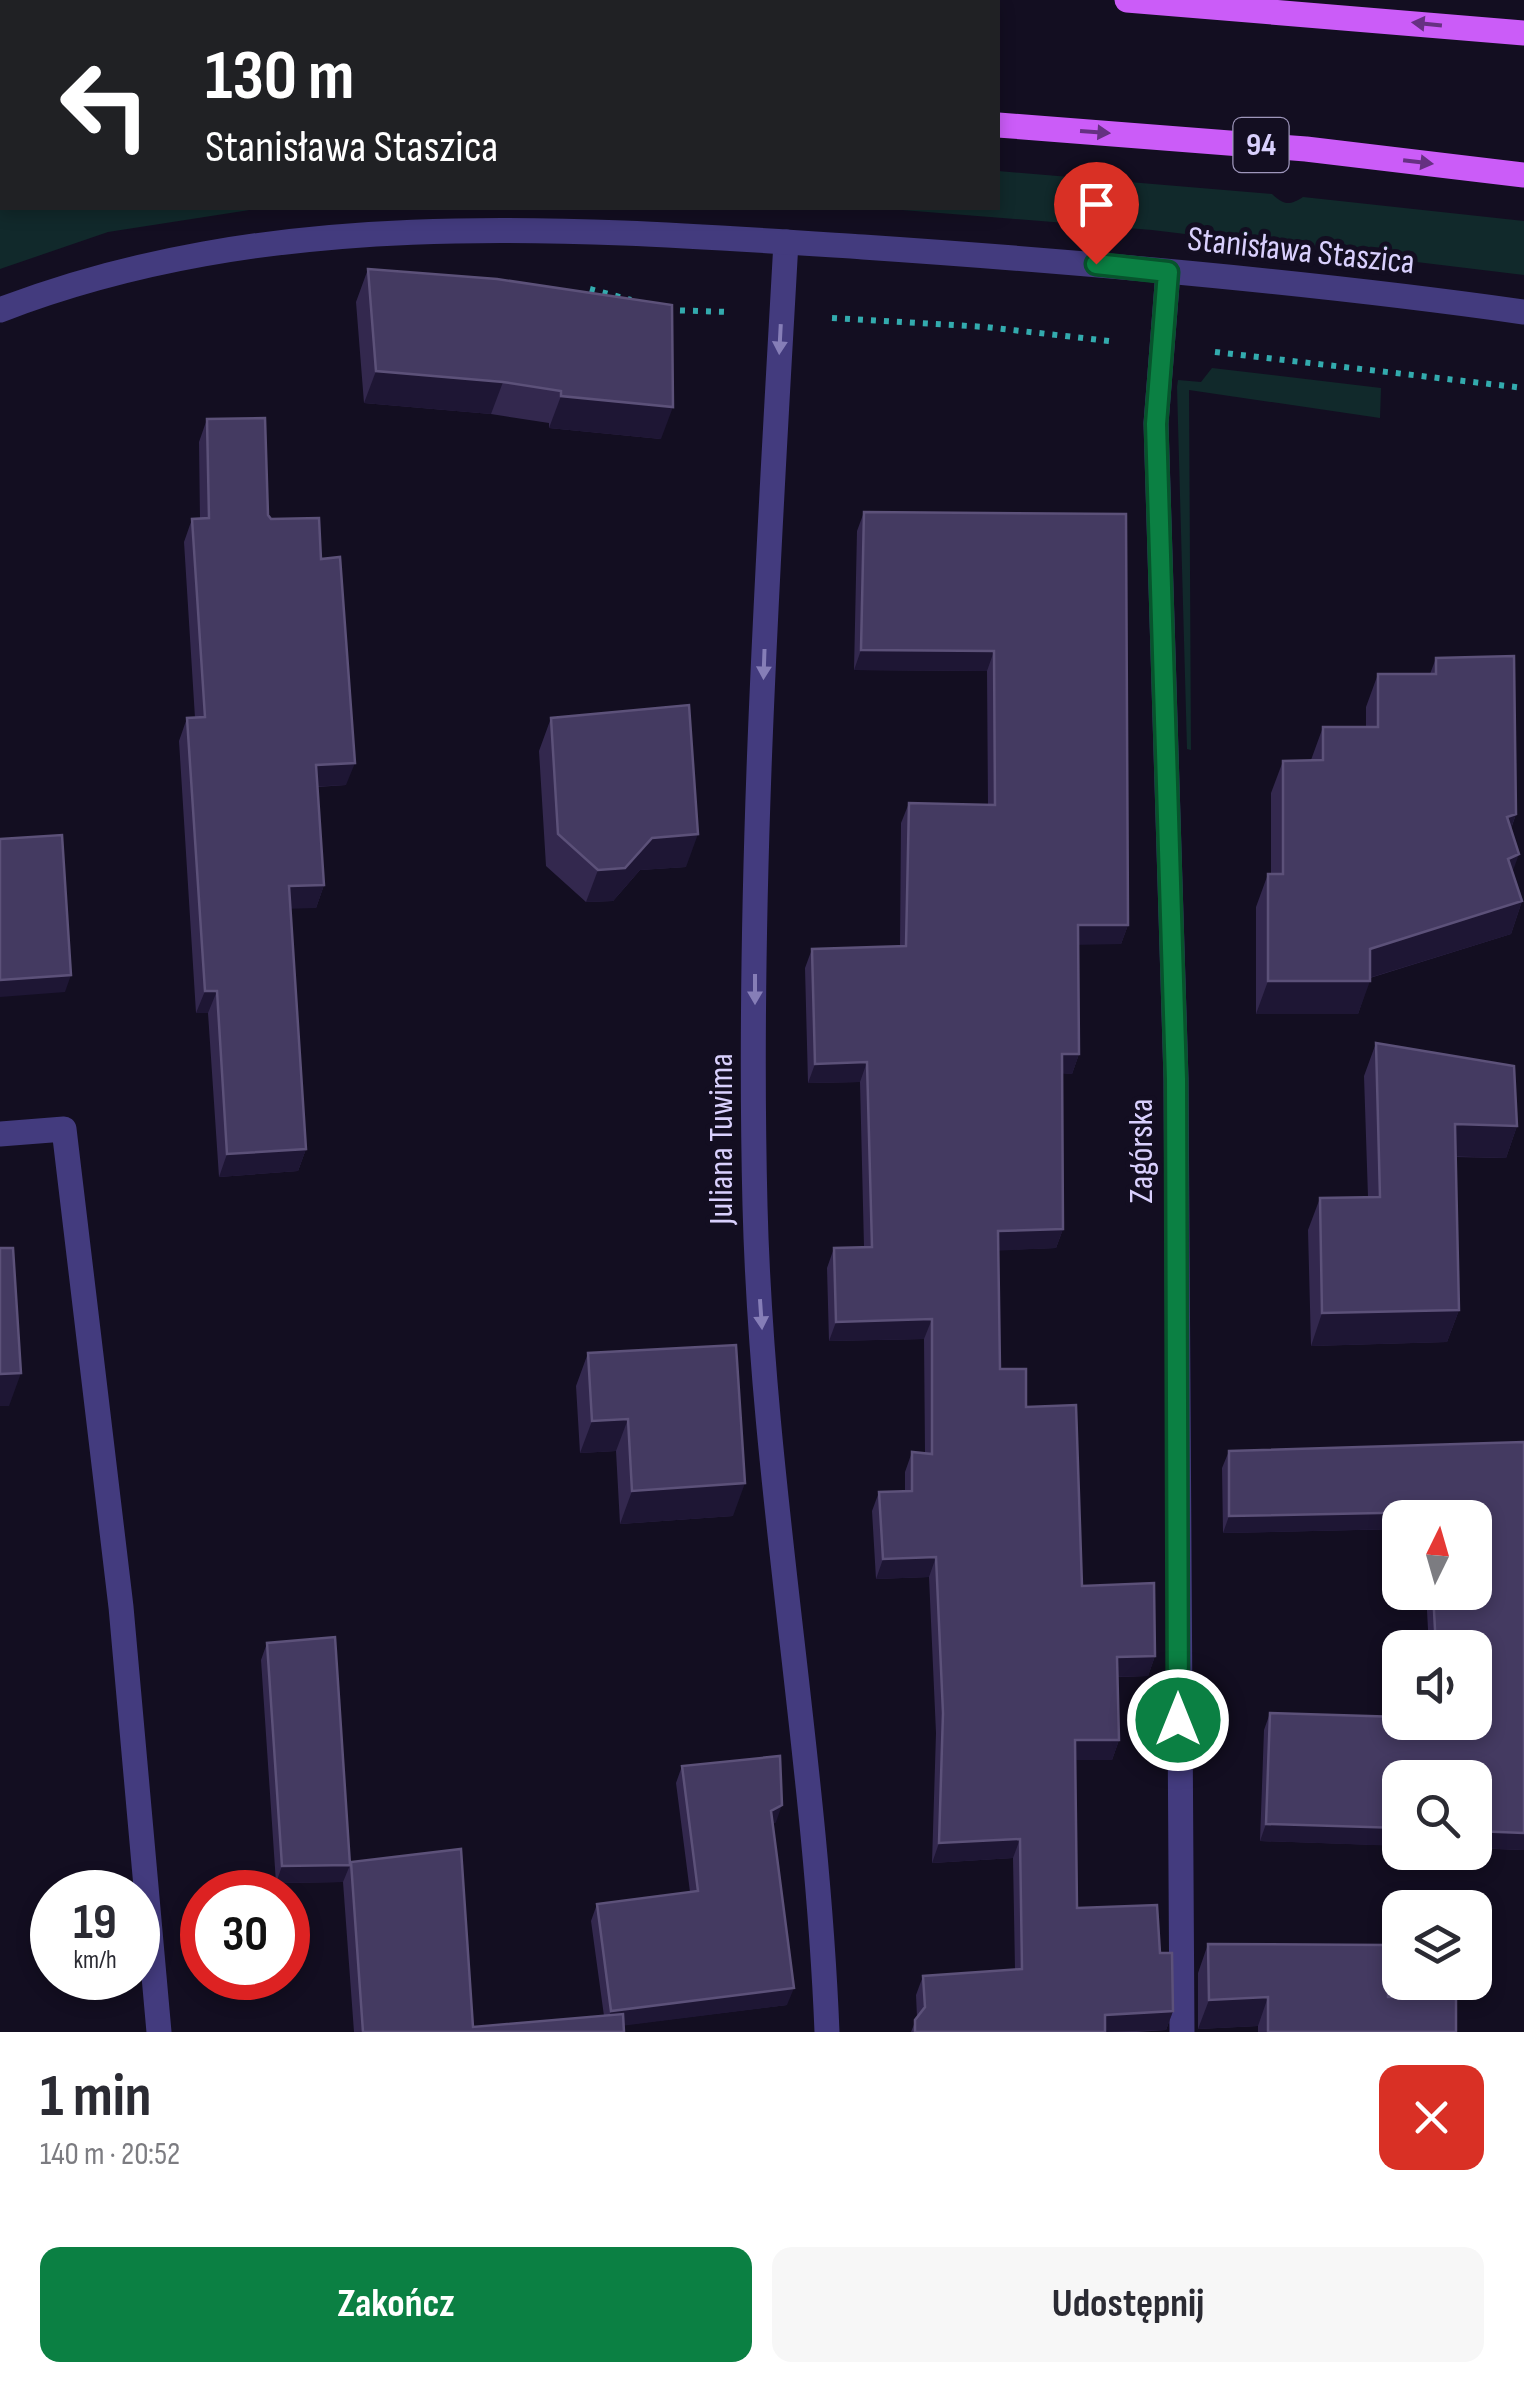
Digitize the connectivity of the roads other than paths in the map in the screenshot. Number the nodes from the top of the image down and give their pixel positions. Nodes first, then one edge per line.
1 (1127, 0) edge
2 (1524, 33) edge
3 (1000, 125) edge
4 (1524, 175) edge
5 (786, 242) junction
6 (1168, 272) junction
7 (0, 310) edge
8 (1524, 312) edge
9 (0, 1134) edge
10 (160, 2032) edge
11 (826, 2032) edge
12 (1182, 2032) edge

2 -> 1 main road
3 -> 4 main road, 94
5 - 6 street, Stanisława Staszica
5 - 7 street, Stanisława Staszica
5 -> 11 street, Juliana Tuwima
6 - 8 street, Stanisława Staszica
6 - 12 street, Zagórska
9 - 10 street

